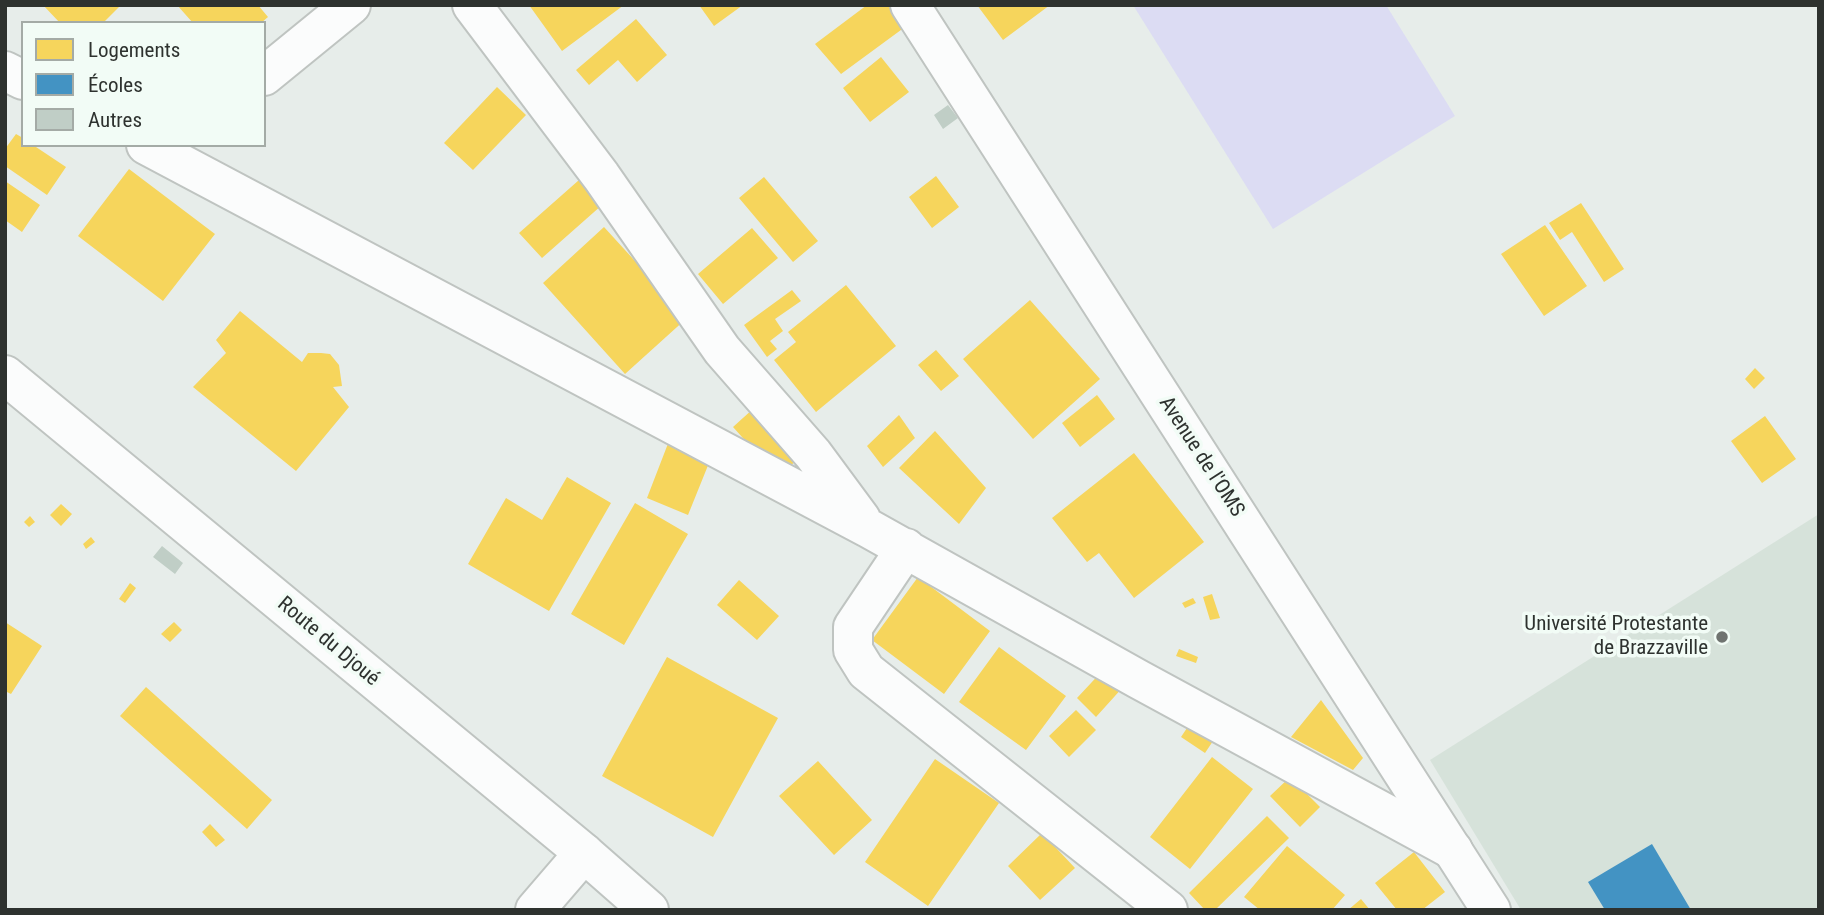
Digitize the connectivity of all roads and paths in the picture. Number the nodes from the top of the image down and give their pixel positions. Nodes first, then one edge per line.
1 (351, 5) edge
2 (472, 5) edge
3 (910, 5) edge
4 (5, 71) edge
5 (266, 74) edge
6 (21, 78) edge
7 (164, 149) edge
8 (5, 375) edge
9 (868, 528) junction
10 (906, 548) junction
11 (1453, 850) junction
12 (584, 853) junction
13 (535, 910) edge
14 (649, 910) edge
15 (1168, 910) edge
16 (1491, 910) edge

1 - 5 street
2 - 9 street
3 - 11 street, Avenue de l'OMS
4 - 6 street
7 - 9 street
8 - 12 street, Route du Djoué
9 - 10 street
10 - 11 street
10 - 15 street
11 - 16 street, Avenue de l'OMS
12 - 13 street
12 - 14 street, Route du Djoué

